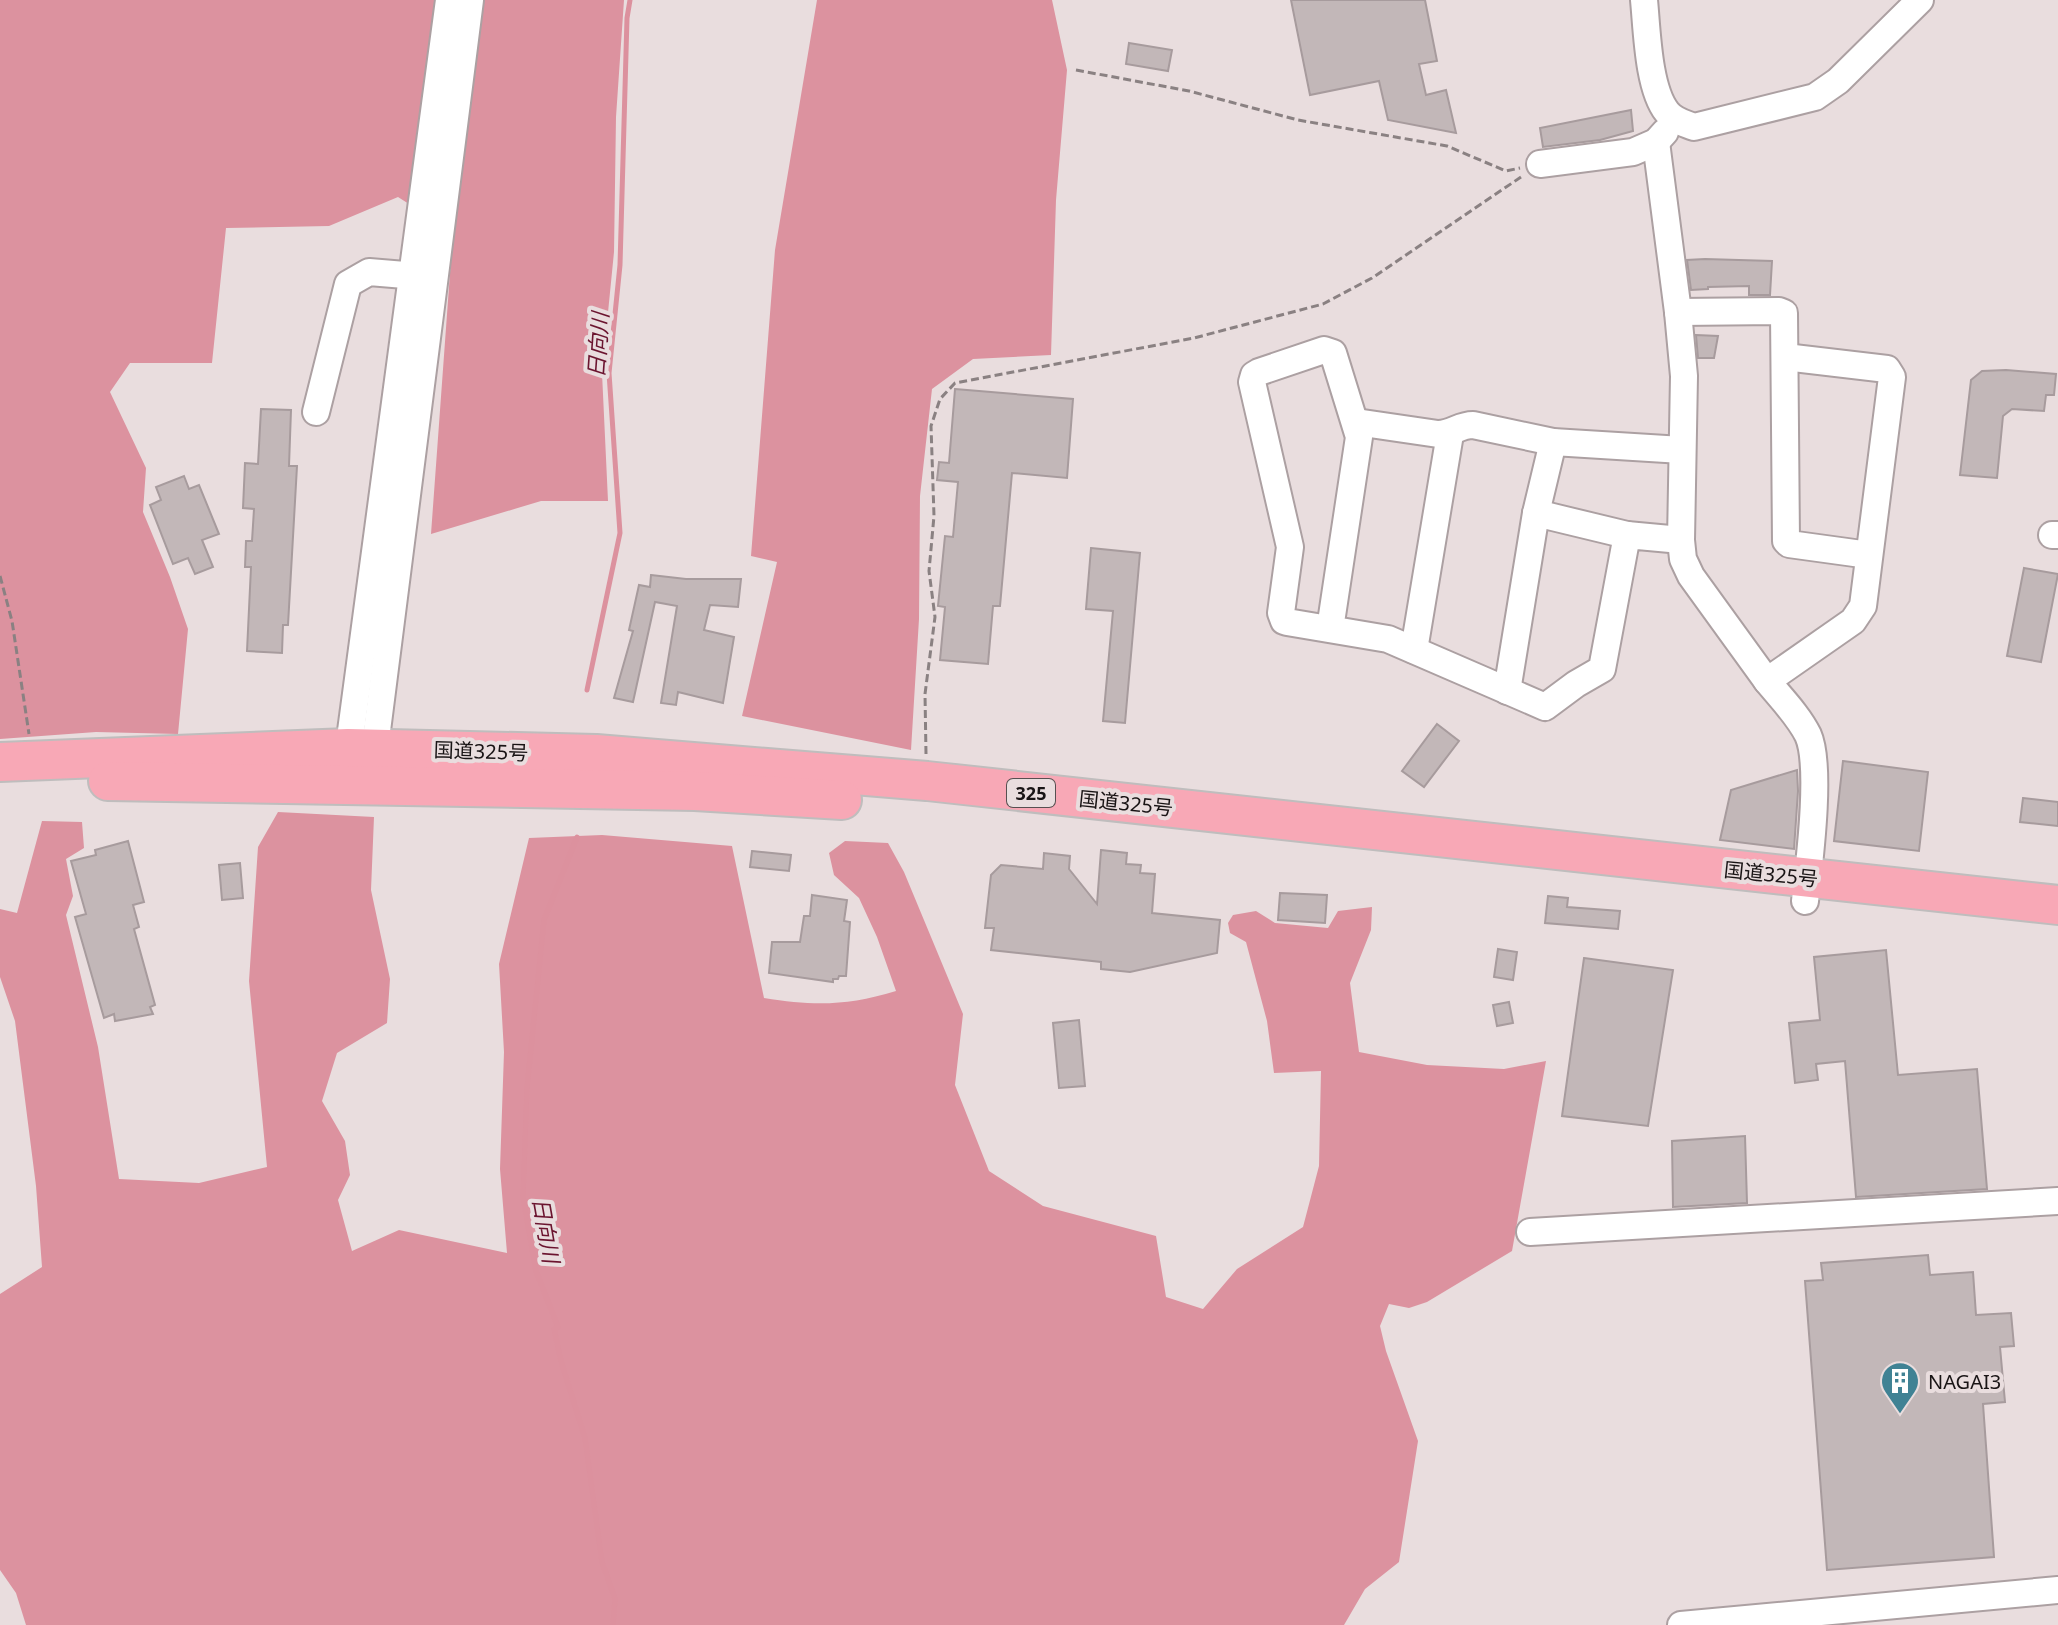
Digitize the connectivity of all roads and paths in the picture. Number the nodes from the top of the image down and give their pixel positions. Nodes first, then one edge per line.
1 (449, 0) edge
2 (470, 0) edge
3 (1644, 0) edge
4 (1920, 0) edge
5 (1076, 70) dead end
6 (1676, 121) junction
7 (1656, 142) junction
8 (1540, 164) junction
9 (422, 277) junction
10 (1678, 312) junction
11 (1785, 357) junction
12 (316, 412) dead end
13 (1356, 422) junction
14 (1450, 434) junction
15 (1553, 442) junction
16 (1682, 450) junction
17 (1536, 513) junction
18 (1627, 535) junction
19 (1681, 540) junction
20 (1869, 555) junction
21 (0, 576) edge
22 (1330, 629) junction
23 (1414, 650) junction
24 (1767, 681) junction
25 (1507, 691) junction
26 (17, 761) edge
27 (360, 767) junction
28 (927, 781) junction
29 (0, 782) edge
30 (1806, 889) junction
31 (2058, 905) edge
32 (2058, 928) edge
33 (2058, 1201) edge
34 (1530, 1232) dead end
35 (2058, 1590) edge
36 (1681, 1625) edge

1 - 9 street
2 - 9 street
3 - 6 street
4 - 6 street
5 - 8 path
6 - 7 street
7 - 8 street
7 - 10 street
8 - 28 path
9 - 12 street
9 - 27 street
10 - 11 street
10 - 16 street
11 - 20 street
11 - 20 street
13 - 14 street
13 - 22 street
13 - 22 street
14 - 15 street
14 - 23 street
15 - 16 street
15 - 17 street
16 - 19 street
17 - 18 street
17 - 25 street
18 - 19 street
18 - 25 street
19 - 24 street
20 - 24 street
21 - 26 path
22 - 23 street
23 - 25 street
24 - 30 street
26 - 27 highway, 国道325号 / 325
27 - 28 highway, 国道325号 / 325
27 - 29 highway, 国道325号 / 325
27 - 30 highway, 国道325号 / 325
28 - 30 highway, 国道325号 / 325
30 - 31 highway, 国道325号 / 325
30 - 32 highway, 国道325号 / 325
33 - 34 street
35 - 36 street

